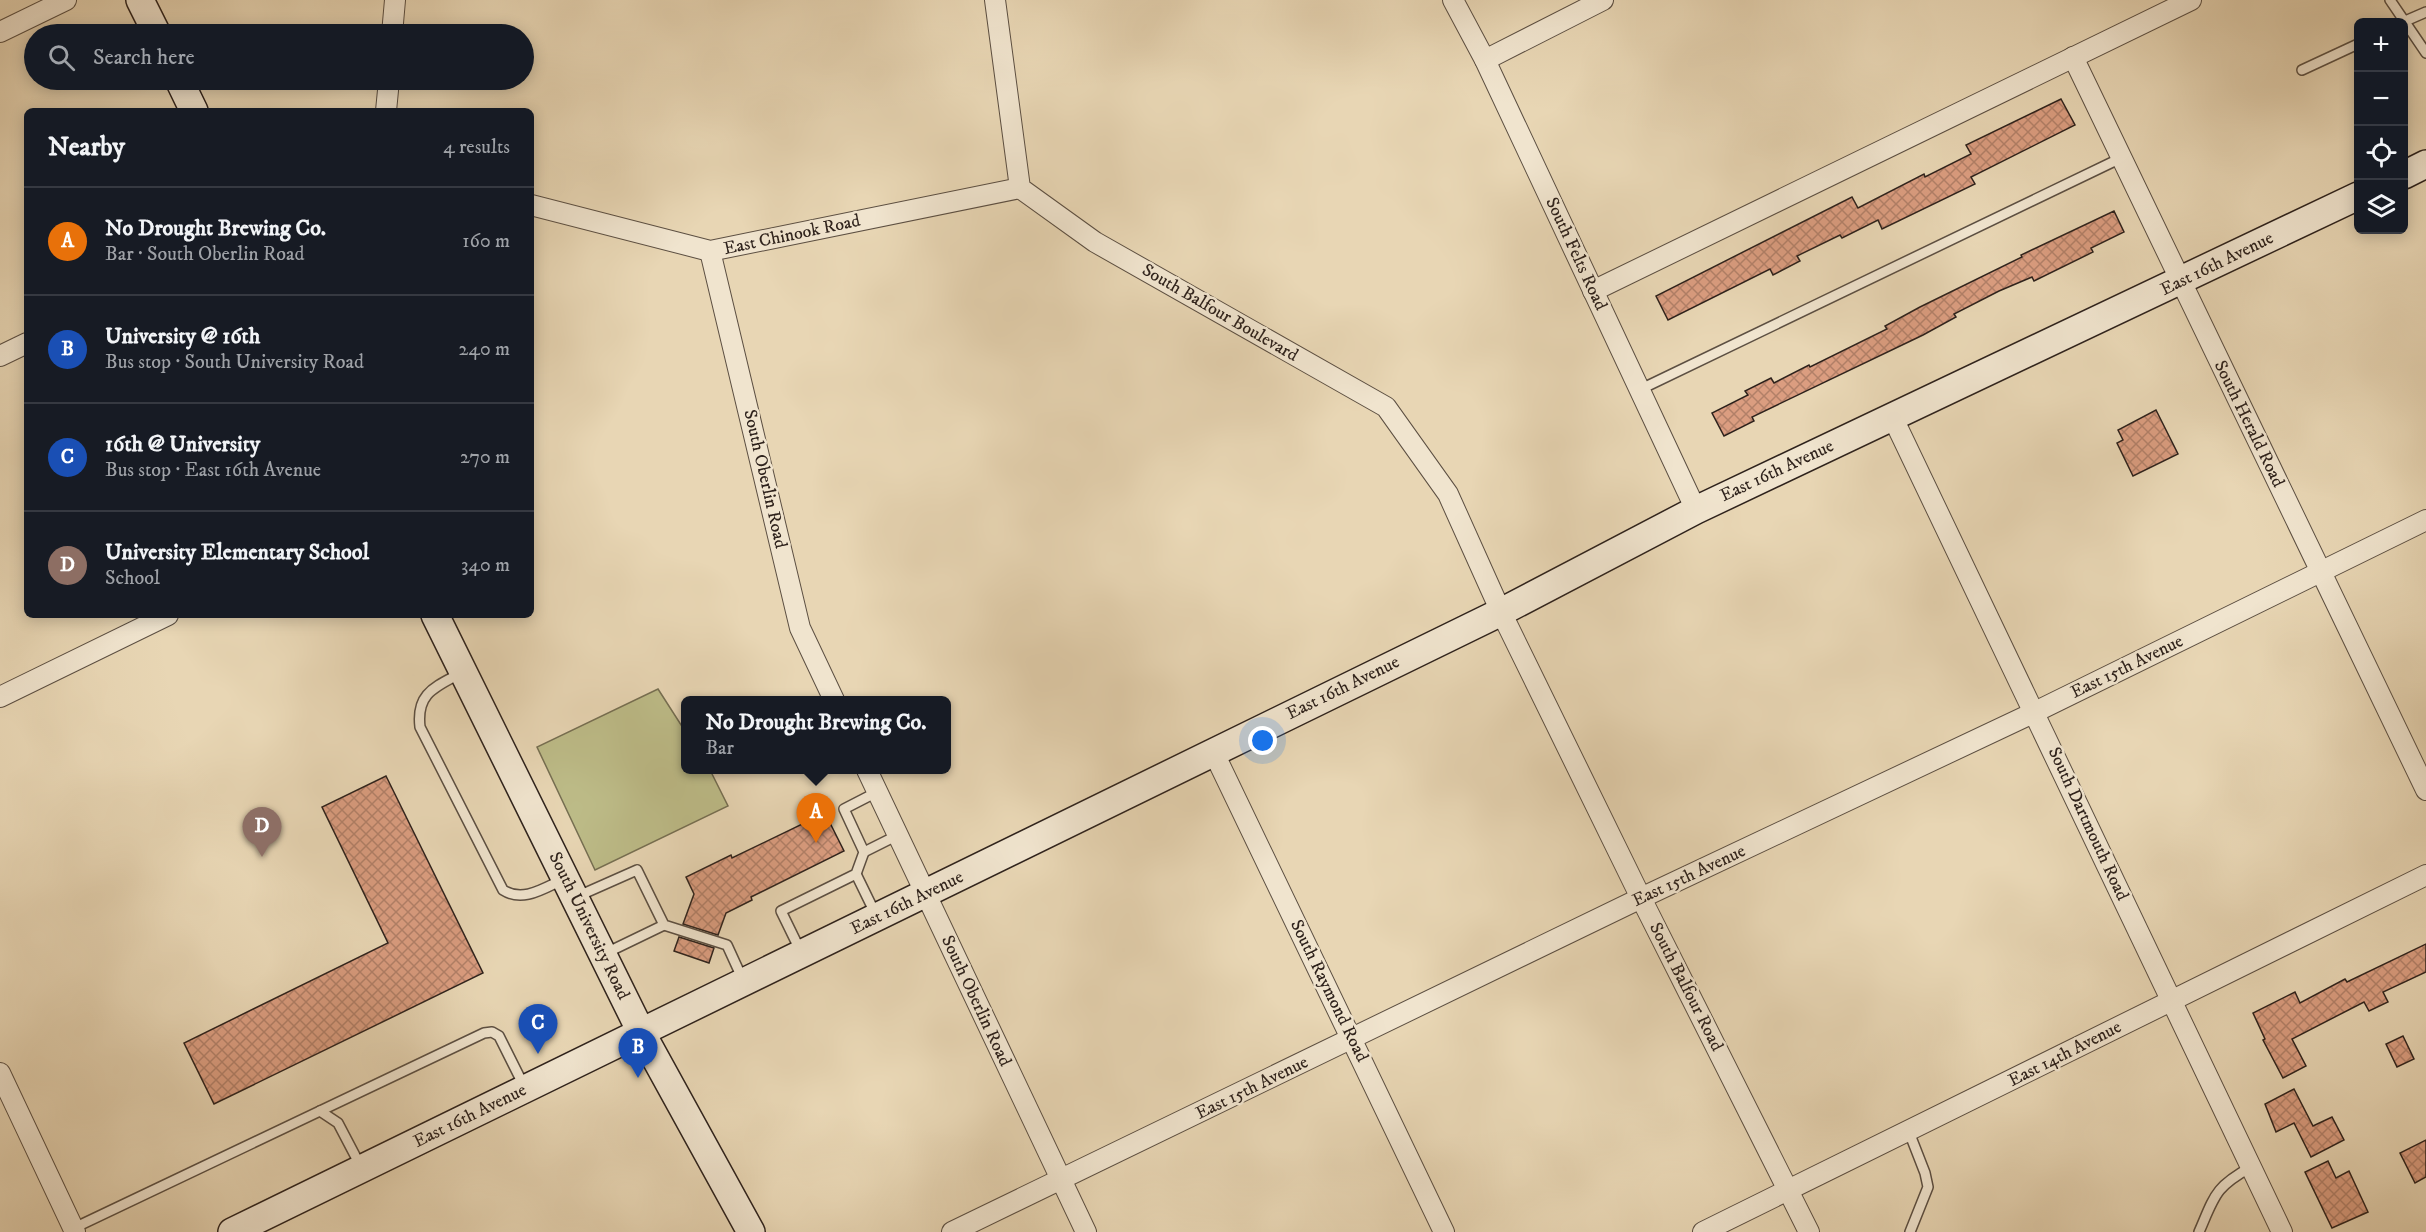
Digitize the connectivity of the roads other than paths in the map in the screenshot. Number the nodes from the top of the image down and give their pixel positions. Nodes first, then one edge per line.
1 (66, 0) edge
2 (140, 0) edge
3 (395, 0) edge
4 (995, 0) edge
5 (1453, 0) edge
6 (1604, 0) edge
7 (2191, 0) edge
8 (2390, 0) edge
9 (2426, 12) edge
10 (2401, 18) edge
11 (2408, 20) edge
12 (152, 24) edge
13 (393, 24) edge
14 (2408, 29) edge
15 (0, 32) edge
16 (2354, 46) edge
17 (2426, 53) edge
18 (2073, 57) junction
19 (1485, 60) junction
20 (2302, 70) dead end
21 (184, 90) edge
22 (388, 90) edge
23 (193, 108) edge
24 (386, 108) edge
25 (2121, 158) junction
26 (2426, 164) edge
27 (2408, 173) edge
28 (1020, 188) junction
29 (2354, 198) edge
30 (534, 206) edge
31 (710, 251) junction
32 (2179, 282) junction
33 (1593, 291) junction
34 (24, 344) edge
35 (0, 356) edge
36 (1640, 390) junction
37 (1892, 416) junction
38 (1696, 510) junction
39 (2426, 520) edge
40 (2322, 570) junction
41 (1501, 612) junction
42 (162, 618) edge
43 (436, 618) edge
44 (463, 671) junction
45 (832, 696) edge
46 (0, 698) edge
47 (2035, 712) junction
48 (1213, 751) junction
49 (869, 774) edge
50 (2426, 790) edge
51 (878, 792) junction
52 (898, 835) junction
53 (864, 852) junction
54 (856, 874) junction
55 (2426, 875) edge
56 (570, 888) junction
57 (926, 895) junction
58 (1641, 898) junction
59 (877, 918) junction
60 (664, 925) junction
61 (603, 954) junction
62 (802, 954) junction
63 (744, 982) junction
64 (2172, 1001) junction
65 (641, 1032) junction
66 (1352, 1040) junction
67 (0, 1073) edge
68 (525, 1089) junction
69 (320, 1111) junction
70 (1909, 1132) junction
71 (2251, 1167) junction
72 (362, 1169) junction
73 (1061, 1181) junction
74 (1790, 1191) junction
75 (75, 1230) edge
76 (232, 1232) edge
77 (751, 1232) edge
78 (952, 1232) edge
79 (1086, 1232) edge
80 (1444, 1232) edge
81 (1703, 1232) edge
82 (1809, 1232) edge
83 (1910, 1232) edge
84 (2199, 1232) edge
85 (2282, 1232) edge

1 - 15 street
2 - 12 main road
3 - 13 street
4 - 28 street
5 - 19 street, South Felts Road
6 - 19 street
7 - 18 street
8 - 10 lane
9 - 11 lane
14 - 17 lane
16 - 20 lane
18 - 25 street, South Herald Road
18 - 33 street
19 - 33 street, South Felts Road
21 - 23 main road
22 - 24 street
25 - 32 street, South Herald Road
25 - 36 lane
26 - 27 main road
28 - 31 street, East Chinook Road
28 - 41 street, South Balfour Boulevard
29 - 32 main road, East 16th Avenue
30 - 31 street, East Chinook Road
31 - 45 street, South Oberlin Road
32 - 37 main road, East 16th Avenue
32 - 40 street, South Herald Road
33 - 36 street, South Felts Road
34 - 35 street
36 - 38 street, South Felts Road
37 - 38 main road, East 16th Avenue
37 - 47 street, South Dartmouth Road
38 - 41 main road, East 16th Avenue
39 - 40 street, East 15th Avenue
40 - 47 street, East 15th Avenue
40 - 50 street, South Herald Road
41 - 48 main road, East 16th Avenue
41 - 58 street, South Balfour Road
42 - 46 street
43 - 44 main road, South University Road
44 - 56 main road, South University Road
44 - 56 lane
47 - 58 street, East 15th Avenue
47 - 64 street, South Dartmouth Road
48 - 57 main road, East 16th Avenue
48 - 66 street, South Raymond Road
49 - 51 street, South Oberlin Road
51 - 52 street, South Oberlin Road
51 - 53 lane
52 - 53 lane
52 - 57 street, South Oberlin Road
53 - 54 lane
54 - 59 lane
54 - 62 lane
55 - 64 street, East 14th Avenue
56 - 60 lane
56 - 61 main road, South University Road
57 - 59 main road, East 16th Avenue
57 - 73 street, South Oberlin Road
58 - 66 street, East 15th Avenue
58 - 74 street, South Balfour Road
59 - 62 main road, East 16th Avenue
60 - 61 lane
60 - 63 lane
61 - 65 main road, South University Road
62 - 63 main road, East 16th Avenue
63 - 65 main road, East 16th Avenue
64 - 70 street, East 14th Avenue
64 - 71 street, South Dartmouth Road
65 - 68 main road, East 16th Avenue
65 - 77 main road, South University Road
66 - 73 street, East 15th Avenue
66 - 80 street, South Raymond Road
67 - 75 street
68 - 69 lane
68 - 72 main road, East 16th Avenue
69 - 72 lane
69 - 75 lane
70 - 74 street, East 14th Avenue
70 - 83 lane
71 - 84 lane
71 - 85 street, South Dartmouth Road
72 - 76 main road, East 16th Avenue
73 - 78 street, East 15th Avenue
73 - 79 street, South Oberlin Road
74 - 81 street, East 14th Avenue
74 - 82 street, South Balfour Road

